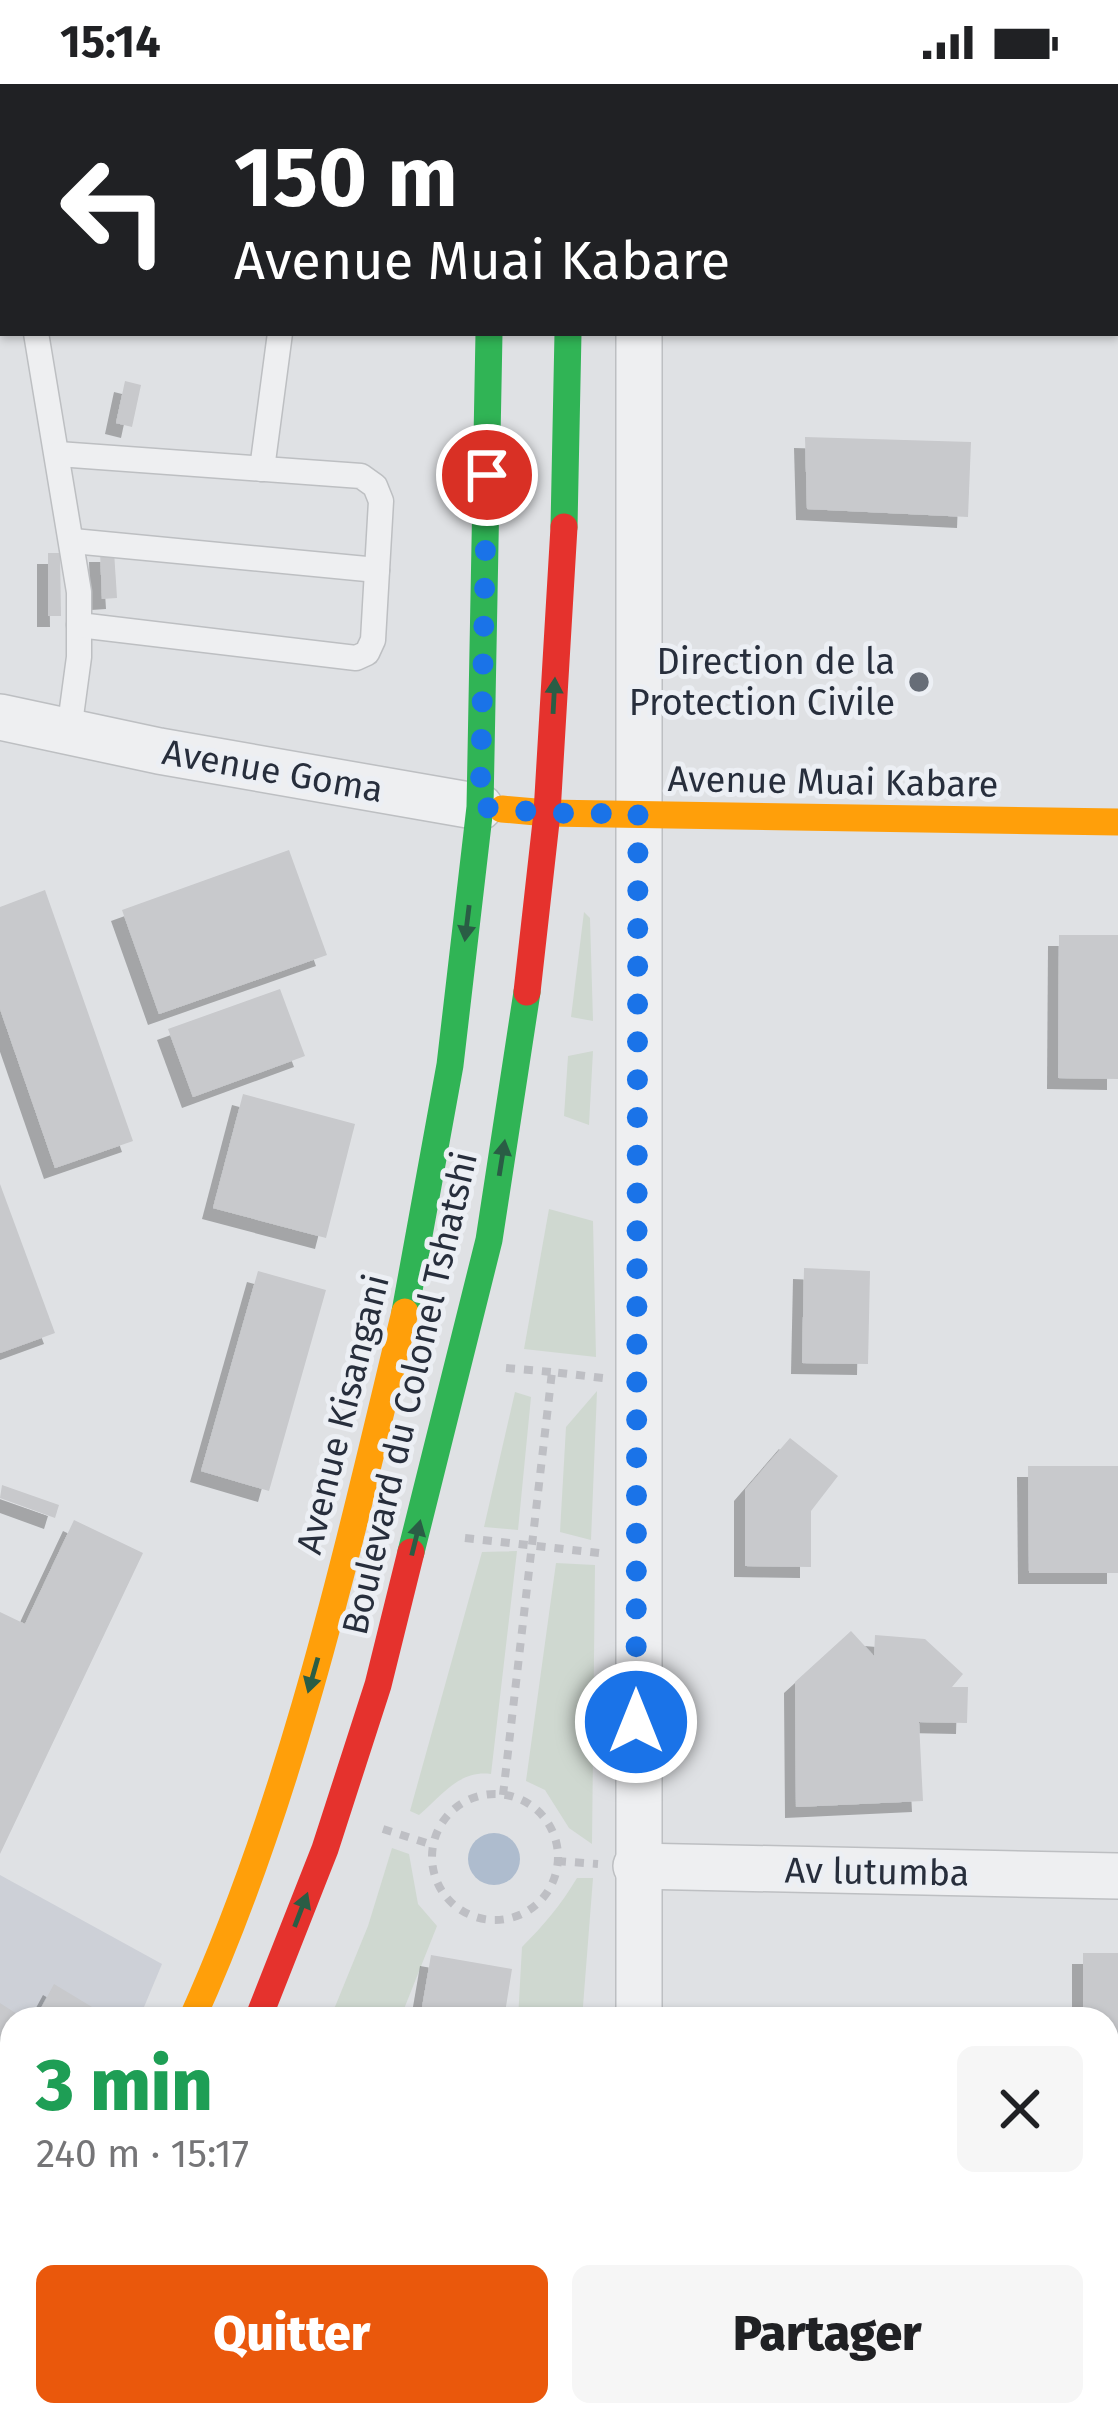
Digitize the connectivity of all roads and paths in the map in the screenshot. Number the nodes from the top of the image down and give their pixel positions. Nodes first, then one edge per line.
1 (37, 336) edge
2 (280, 336) edge
3 (489, 336) edge
4 (568, 336) edge
5 (639, 336) edge
6 (58, 454) junction
7 (262, 469) junction
8 (73, 541) junction
9 (377, 570) junction
10 (79, 625) junction
11 (0, 717) edge
12 (69, 731) junction
13 (480, 807) junction
14 (547, 813) junction
15 (638, 814) junction
16 (1118, 822) edge
17 (605, 1400) dead end
18 (601, 1532) dead end
19 (458, 1536) dead end
20 (532, 1545) junction
21 (503, 1795) junction
22 (612, 1872) junction
23 (1118, 1876) edge
24 (197, 2007) edge
25 (263, 2007) edge
26 (637, 2007) edge

1 - 6 lane
2 - 7 lane
3 - 13 street
14 -> 4 street, Boulevard du Colonel Tshatshi
5 - 15 street
6 - 7 lane
6 - 8 lane
7 - 9 lane
8 - 9 lane
8 - 10 lane
9 - 10 lane
10 - 12 lane
11 - 12 street, Avenue Goma
12 - 13 street, Avenue Goma
13 - 14 street, Avenue Goma
13 -> 24 street, Avenue Kisangani
14 - 15 street, Avenue Muai Kabare
25 -> 14 street, Boulevard du Colonel Tshatshi
15 - 16 street, Avenue Muai Kabare
15 - 22 street
17 - 20 path
18 - 20 path
19 - 20 path
20 - 21 path
21 - 21 path
22 - 23 street, Av lutumba
22 - 26 street

